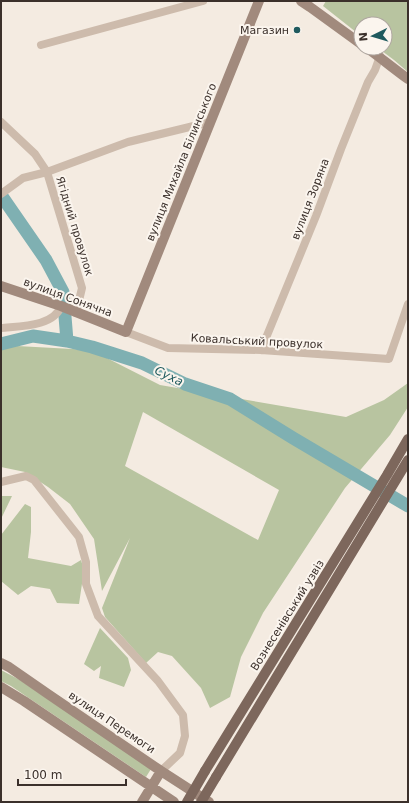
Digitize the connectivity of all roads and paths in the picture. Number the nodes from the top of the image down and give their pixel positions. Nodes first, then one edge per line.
1 (203, 1) edge
2 (258, 1) edge
3 (301, 1) edge
4 (312, 4) edge
5 (353, 37) edge
6 (41, 45) dead end
7 (380, 56) joint
8 (408, 79) edge
9 (1, 122) edge
10 (210, 122) junction
11 (47, 172) junction
12 (3, 192) edge
13 (1, 286) edge
14 (408, 304) edge
15 (62, 306) junction
16 (74, 312) junction
17 (1, 328) edge
18 (126, 332) junction
19 (261, 350) junction
20 (408, 440) edge
21 (408, 460) edge
22 (391, 478) junction
23 (1, 482) edge
24 (374, 506) junction
25 (1, 663) edge
26 (1, 687) edge
27 (161, 771) junction
28 (151, 787) junction
29 (142, 802) edge
30 (174, 802) edge
31 (187, 802) edge
32 (201, 802) edge
33 (209, 802) edge

1 - 6 street
2 - 10 street, вулиця Михайла Білинського
3 - 4 street
4 - 5 street
7 - 8 street
7 - 19 street, вулиця Зоряна
9 - 11 street
10 - 11 street, Ягідний провулок
10 - 18 street, вулиця Михайла Білинського
11 - 12 street
11 - 16 street, Ягідний провулок
13 - 15 street, вулиця Сонячна
14 - 19 street, Ковальський провулок
15 - 16 street, вулиця Сонячна
15 - 17 street
16 - 18 street, вулиця Сонячна
18 - 19 street, Ковальський провулок
20 - 22 main road, Вознесенівський узвіз
21 - 22 main road, Вознесенівський узвіз
22 - 24 main road, Вознесенівський узвіз
23 - 27 street
24 - 31 main road, Вознесенівський узвіз, bridge
24 - 32 main road, Вознесенівський узвіз, bridge
25 - 27 street, вулиця Перемоги
26 - 28 street
27 - 28 street
27 - 33 street, вулиця Перемоги
28 - 29 street
28 - 30 street

